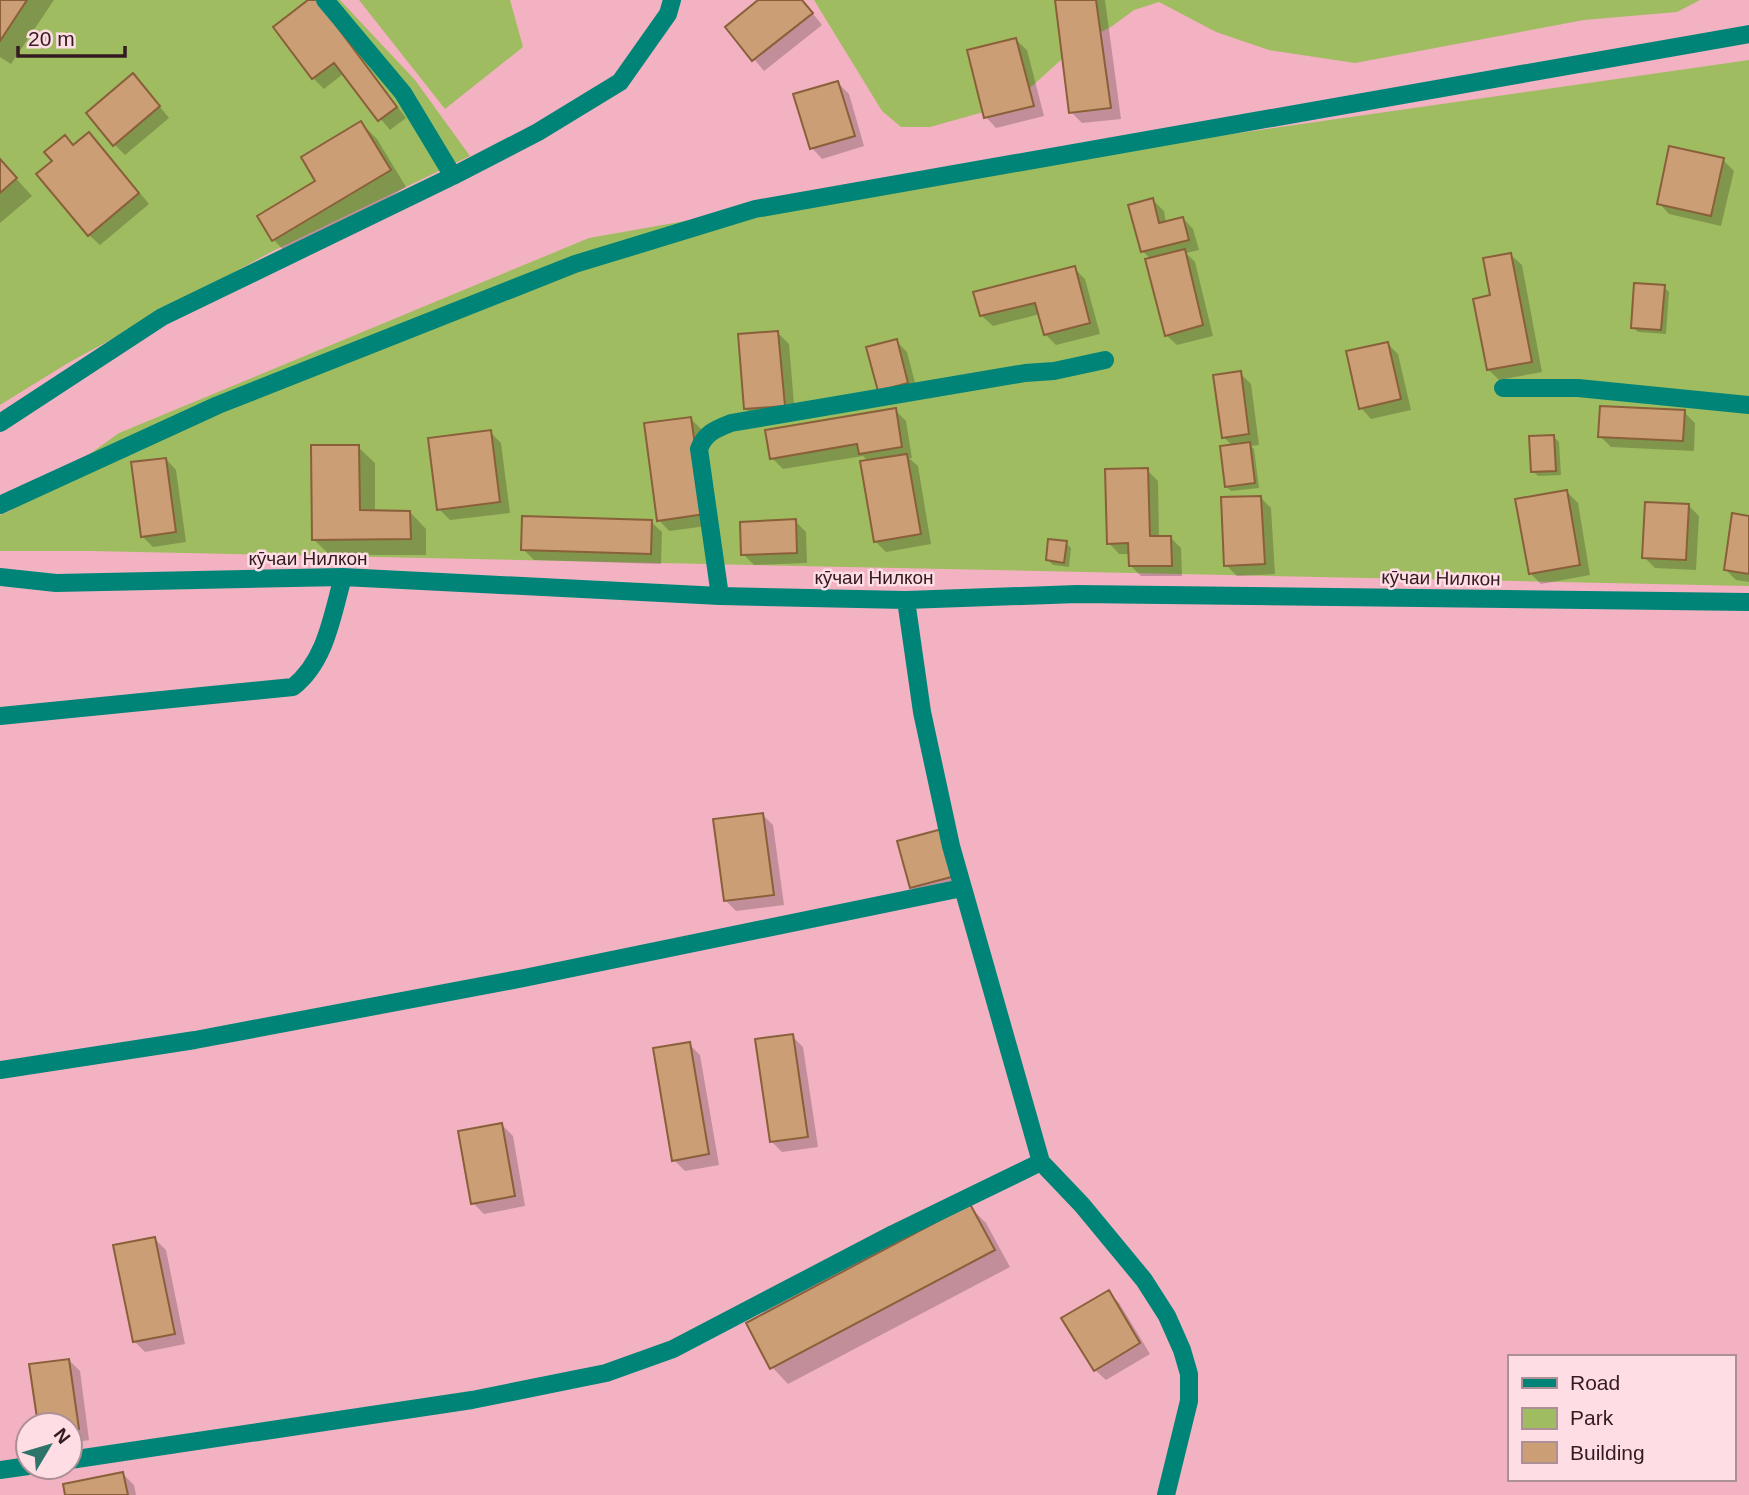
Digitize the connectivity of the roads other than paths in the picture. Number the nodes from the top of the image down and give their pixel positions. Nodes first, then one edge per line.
1 (325, 0) edge
2 (672, 0) edge
3 (1749, 34) edge
4 (453, 176) junction
5 (1105, 360) dead end
6 (1503, 388) dead end
7 (1749, 405) edge
8 (0, 424) edge
9 (0, 505) edge
10 (0, 577) edge
11 (343, 578) junction
12 (720, 596) junction
13 (906, 600) junction
14 (1749, 602) edge
15 (0, 716) edge
16 (962, 888) junction
17 (0, 1070) edge
18 (1041, 1162) junction
19 (84, 1458) edge
20 (1166, 1495) edge

1 - 4 street
2 - 4 street
3 - 9 street
4 - 8 street
5 - 12 street
6 - 7 street
10 - 11 street, кӯчаи Нилкон
11 - 12 street, кӯчаи Нилкон
11 - 15 street
12 - 13 street, кӯчаи Нилкон
13 - 14 street, кӯчаи Нилкон
13 - 16 street
16 - 17 street
16 - 18 street
18 - 19 street
18 - 20 street

